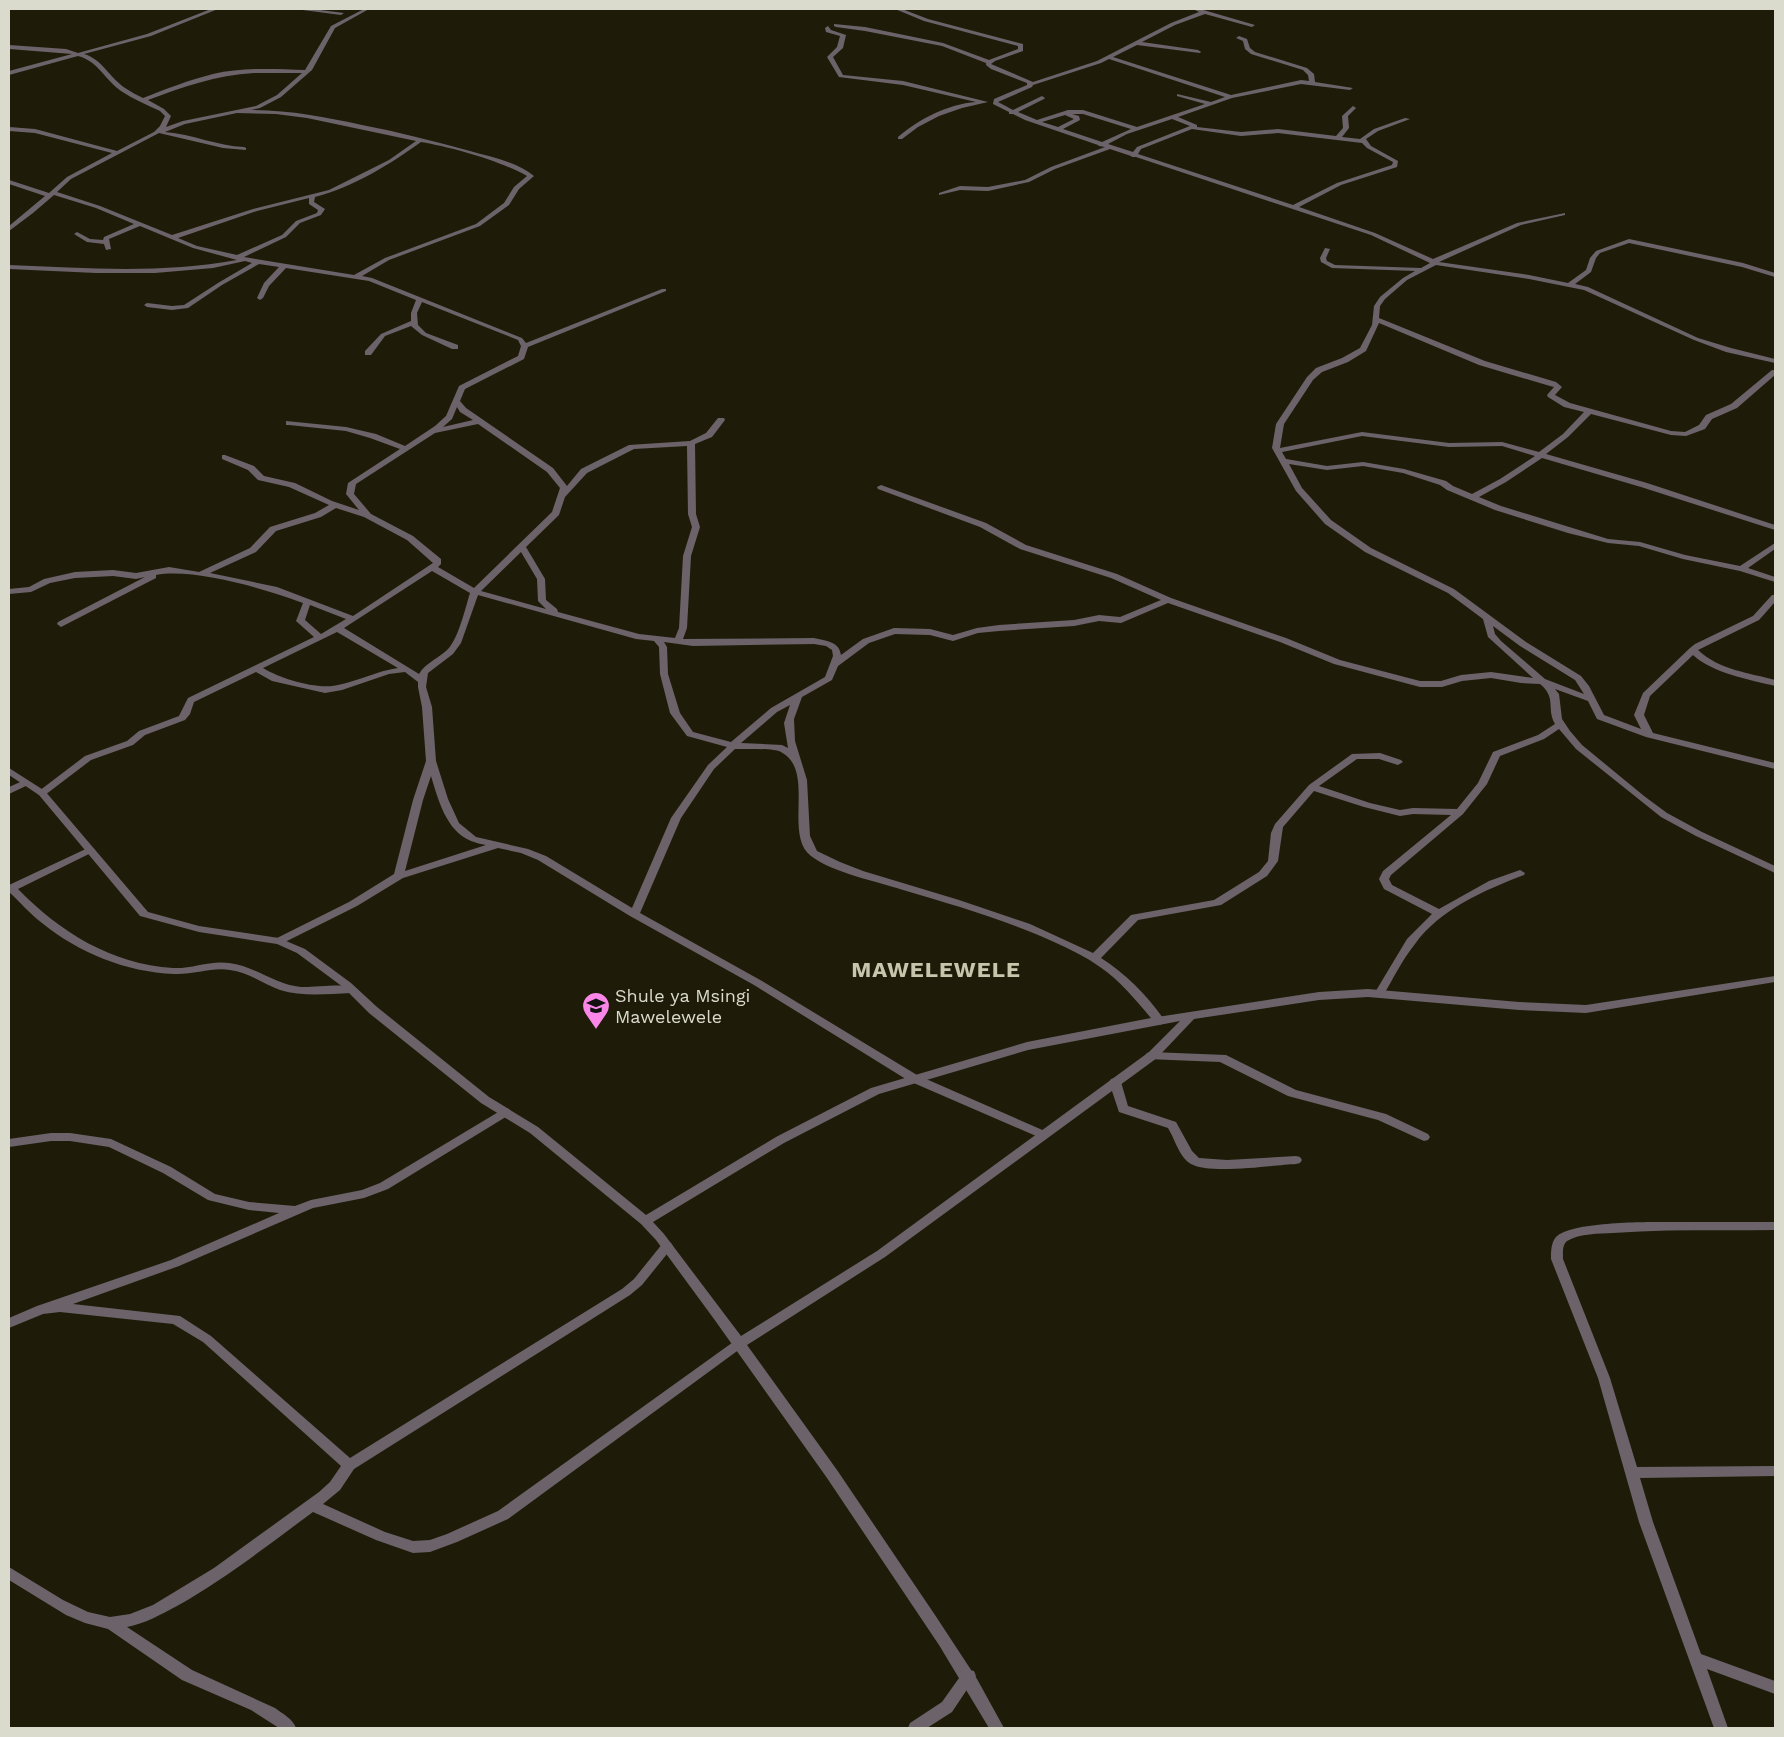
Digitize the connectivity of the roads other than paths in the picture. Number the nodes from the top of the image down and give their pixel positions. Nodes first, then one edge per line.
1 (215, 9) edge
2 (298, 9) edge
3 (367, 9) edge
4 (898, 9) edge
5 (1192, 9) edge
6 (342, 11) edge
7 (1204, 12) junction
8 (836, 25) dead end
9 (1252, 25) dead end
10 (332, 27) junction
11 (828, 28) dead end
12 (1238, 38) dead end
13 (1136, 43) junction
14 (9, 47) edge
15 (1198, 52) dead end
16 (76, 53) junction
17 (1108, 57) junction
18 (989, 62) junction
19 (306, 72) junction
20 (9, 73) edge
21 (1312, 83) junction
22 (1031, 84) junction
23 (1350, 88) dead end
24 (1179, 94) dead end
25 (1231, 97) junction
26 (1042, 98) dead end
27 (143, 100) junction
28 (985, 102) junction
29 (995, 103) junction
30 (1209, 104) junction
31 (1353, 108) dead end
32 (239, 112) junction
33 (1011, 113) junction
34 (1064, 114) junction
35 (1173, 117) junction
36 (1407, 119) dead end
37 (1037, 122) junction
38 (1194, 128) junction
39 (9, 129) edge
40 (1137, 129) junction
41 (1059, 130) junction
42 (156, 133) junction
43 (900, 138) dead end
44 (1338, 138) junction
45 (419, 141) junction
46 (1364, 142) junction
47 (1105, 146) junction
48 (244, 148) dead end
49 (119, 153) junction
50 (1134, 156) junction
51 (9, 182) edge
52 (51, 194) junction
53 (941, 194) dead end
54 (312, 197) junction
55 (1294, 208) junction
56 (1564, 214) dead end
57 (140, 224) junction
58 (9, 229) edge
59 (77, 234) dead end
60 (173, 237) junction
61 (1326, 249) dead end
62 (237, 258) junction
63 (246, 260) junction
64 (259, 262) junction
65 (1434, 263) junction
66 (9, 266) edge
67 (284, 266) junction
68 (27, 267) junction
69 (1423, 270) junction
70 (9, 273) edge
71 (1775, 275) edge
72 (355, 277) junction
73 (1569, 285) junction
74 (664, 290) dead end
75 (260, 298) dead end
76 (420, 300) junction
77 (147, 305) dead end
78 (1376, 319) junction
79 (414, 322) junction
80 (526, 346) junction
81 (455, 347) dead end
82 (368, 353) dead end
83 (1775, 361) edge
84 (1775, 372) edge
85 (456, 401) junction
86 (1589, 412) junction
87 (721, 420) dead end
88 (480, 421) junction
89 (289, 423) dead end
90 (434, 431) junction
91 (691, 443) junction
92 (406, 449) junction
93 (1278, 451) junction
94 (1539, 454) junction
95 (225, 457) dead end
96 (1283, 461) junction
97 (880, 487) dead end
98 (562, 495) junction
99 (1473, 496) junction
100 (335, 505) junction
101 (368, 516) junction
102 (1775, 528) edge
103 (1775, 545) edge
104 (521, 546) junction
105 (431, 567) junction
106 (162, 570) junction
107 (1742, 570) junction
108 (199, 575) junction
109 (1775, 580) edge
110 (9, 591) edge
111 (475, 592) junction
112 (1775, 597) edge
113 (1168, 600) junction
114 (306, 602) junction
115 (558, 614) junction
116 (354, 618) junction
117 (1487, 618) junction
118 (61, 624) dead end
119 (337, 628) junction
120 (320, 637) junction
121 (658, 639) junction
122 (678, 642) junction
123 (1693, 650) junction
124 (835, 664) junction
125 (256, 668) junction
126 (405, 669) junction
127 (422, 681) junction
128 (1544, 681) junction
129 (1775, 683) edge
130 (798, 698) junction
131 (1590, 699) junction
132 (1561, 724) junction
133 (1649, 736) junction
134 (734, 746) junction
135 (794, 758) junction
136 (431, 761) junction
137 (1398, 762) dead end
138 (1775, 766) edge
139 (9, 771) edge
140 (26, 782) junction
141 (1312, 786) junction
142 (9, 792) edge
143 (42, 793) junction
144 (1460, 812) junction
145 (495, 845) junction
146 (90, 850) junction
147 (1775, 870) edge
148 (1520, 873) dead end
149 (399, 876) junction
150 (10, 888) edge
151 (1439, 913) junction
152 (634, 914) junction
153 (279, 941) junction
154 (1094, 959) junction
155 (1775, 979) edge
156 (351, 989) junction
157 (1379, 994) junction
158 (1190, 1017) junction
159 (1160, 1021) junction
160 (1151, 1056) junction
161 (913, 1078) junction
162 (1115, 1082) junction
163 (505, 1112) junction
164 (1043, 1135) junction
165 (1424, 1137) dead end
166 (9, 1143) edge
167 (1296, 1160) dead end
168 (296, 1210) junction
169 (645, 1221) junction
170 (1775, 1226) edge
171 (667, 1246) junction
172 (50, 1307) junction
173 (9, 1323) edge
174 (740, 1343) junction
175 (349, 1465) junction
176 (1775, 1471) edge
177 (1632, 1473) junction
178 (311, 1505) junction
179 (9, 1573) edge
180 (112, 1623) junction
181 (1695, 1658) junction
182 (969, 1676) junction
183 (1775, 1687) edge
184 (288, 1728) edge
185 (915, 1728) edge
186 (996, 1728) edge
187 (1721, 1728) edge

1 - 16 street
2 - 6 street
3 - 10 street
4 - 18 street
5 - 7 street
6 - 10 street
7 - 9 street
7 - 13 street
8 - 18 street
10 - 19 street
11 - 28 street
12 - 21 street
13 - 15 street
13 - 17 street
14 - 16 street
16 - 20 street
16 - 27 street
17 - 22 street
17 - 25 street
18 - 22 street
19 - 27 street
19 - 32 street
21 - 23 street
21 - 25 street
22 - 29 street
24 - 30 street
25 - 30 street
26 - 33 street
27 - 42 street
28 - 29 street
28 - 43 street
29 - 33 street
30 - 35 street
31 - 44 street
32 - 42 street
32 - 45 street
33 - 37 street
34 - 37 street
34 - 40 street
34 - 41 street
35 - 38 street
35 - 40 street
36 - 46 street
37 - 41 street
38 - 44 street
38 - 50 street
39 - 49 street
40 - 47 street
41 - 47 street
42 - 48 street
42 - 49 street
44 - 46 street
45 - 54 street
45 - 72 street
46 - 55 street
47 - 50 street
47 - 53 street
49 - 52 street
50 - 55 street
51 - 52 street
52 - 57 street
52 - 58 street
54 - 60 street
54 - 62 street
55 - 65 street
56 - 65 street
57 - 59 street
57 - 60 street
60 - 62 street
61 - 69 street
62 - 63 street
63 - 64 street
63 - 68 street
64 - 67 street
64 - 77 street
65 - 69 street
65 - 73 street
66 - 68 street
67 - 72 street
67 - 75 street
68 - 70 street
69 - 78 street
71 - 73 street
72 - 76 street
73 - 83 street
74 - 80 street
76 - 79 street
76 - 80 street
78 - 86 street
78 - 93 street
79 - 81 street
79 - 82 street
80 - 85 street
84 - 86 street
85 - 88 street
85 - 90 street
86 - 94 street
87 - 91 street
88 - 90 street
88 - 98 street
89 - 92 street
90 - 92 street
91 - 98 street
91 - 122 street
92 - 101 street
93 - 94 street
93 - 96 street
94 - 99 street
94 - 102 street
95 - 100 street
96 - 99 street
96 - 117 street
97 - 113 street
98 - 104 street
99 - 107 street
100 - 101 street
100 - 108 street
101 - 105 street
103 - 107 street
104 - 111 street
104 - 115 street
105 - 111 street
105 - 116 street
106 - 108 street
106 - 110 street
106 - 118 street
107 - 109 street
108 - 114 street
111 - 115 street
111 - 127 street
112 - 123 street
113 - 124 street
113 - 128 street
114 - 116 street
114 - 120 street
115 - 121 street
116 - 119 street
117 - 128 street
117 - 131 street
119 - 120 street
119 - 126 street
120 - 125 street
121 - 122 street
121 - 134 street
122 - 124 street
123 - 129 street
123 - 133 street
124 - 130 street
125 - 126 street
125 - 143 street
126 - 127 street
127 - 136 street
128 - 131 street
128 - 132 street
130 - 134 street
130 - 135 street
131 - 133 street
132 - 144 street
132 - 147 street
133 - 138 street
134 - 135 street
134 - 152 street
135 - 154 street
136 - 145 street
136 - 149 street
137 - 141 street
139 - 140 street
140 - 142 street
140 - 143 street
141 - 144 street
141 - 154 street
143 - 146 street
144 - 151 street
145 - 149 street
145 - 152 street
146 - 150 street
146 - 153 street
148 - 151 street
149 - 153 street
150 - 156 street
151 - 157 street
152 - 161 street
153 - 156 street
154 - 159 street
155 - 157 street
156 - 163 street
157 - 158 street
158 - 159 street
158 - 160 street
159 - 161 street
160 - 162 street
160 - 165 street
161 - 164 street
161 - 169 street
162 - 164 street
162 - 167 street
163 - 168 street
163 - 169 street
164 - 174 street
166 - 168 street
168 - 172 street
169 - 171 street
170 - 177 street
171 - 174 street
171 - 175 street
172 - 173 street
172 - 175 street
174 - 178 street
174 - 182 street
175 - 178 street
176 - 177 street
177 - 181 street
178 - 180 street
179 - 180 street
180 - 184 street
181 - 183 street
181 - 187 street
182 - 185 street
182 - 186 street

